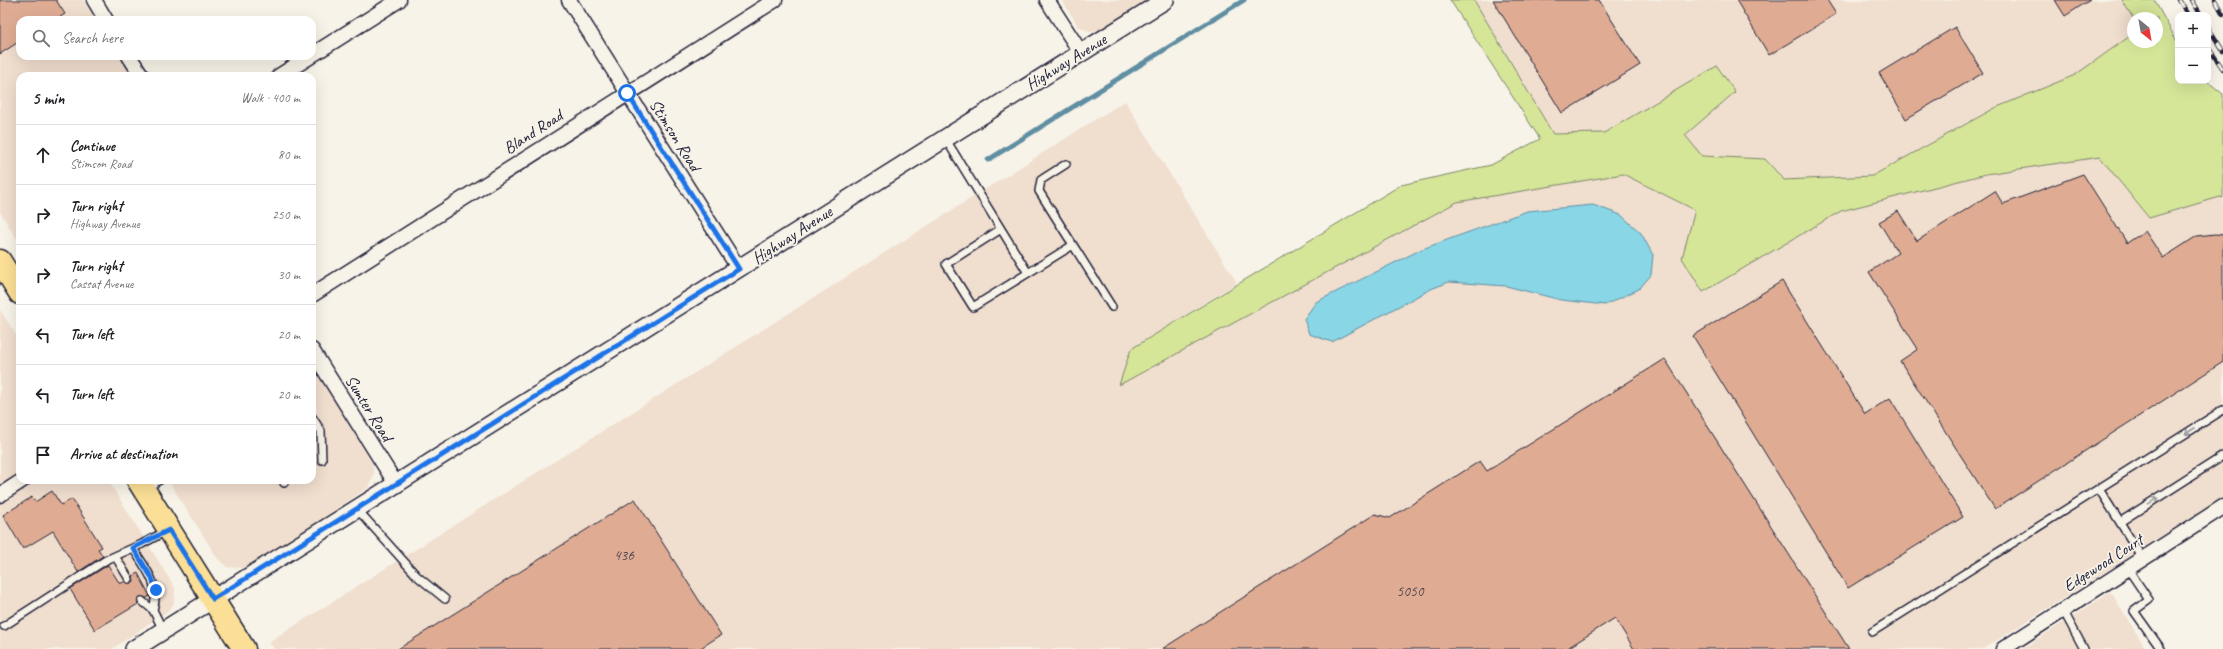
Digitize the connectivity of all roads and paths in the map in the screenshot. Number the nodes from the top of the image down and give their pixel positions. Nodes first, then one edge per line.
1 (94, 0) edge
2 (399, 0) edge
3 (569, 0) edge
4 (775, 0) edge
5 (1047, 0) edge
6 (1165, 0) edge
7 (104, 16) edge
8 (316, 53) edge
9 (1081, 53) junction
10 (132, 60) edge
11 (305, 60) edge
12 (139, 72) edge
13 (285, 72) edge
14 (627, 93) junction
15 (944, 138) junction
16 (1066, 164) dead end
17 (1001, 229) junction
18 (1073, 245) junction
19 (0, 262) edge
20 (739, 269) junction
21 (1028, 273) junction
22 (16, 287) edge
23 (316, 292) edge
24 (1112, 307) dead end
25 (316, 366) edge
26 (2223, 410) edge
27 (316, 423) edge
28 (2223, 456) edge
29 (322, 460) dead end
30 (17, 484) edge
31 (147, 484) edge
32 (396, 484) junction
33 (2099, 489) junction
34 (0, 495) edge
35 (2223, 508) edge
36 (357, 509) junction
37 (2120, 522) junction
38 (169, 530) junction
39 (133, 548) junction
40 (115, 556) junction
41 (2143, 559) junction
42 (2128, 569) junction
43 (129, 579) dead end
44 (213, 599) junction
45 (445, 599) dead end
46 (142, 601) dead end
47 (153, 610) junction
48 (2063, 610) junction
49 (4, 626) dead end
50 (163, 630) junction
51 (1872, 632) dead end
52 (134, 649) edge
53 (244, 649) edge
54 (2002, 649) edge
55 (2084, 649) edge
56 (2161, 649) edge

1 - 7 street
2 - 8 street
3 - 14 street, Stimson Road
4 - 14 street, Bland Road
5 - 9 street
6 - 9 street, Highway Avenue
9 - 15 street, Highway Avenue
10 - 12 street
11 - 13 street
14 - 20 street, Stimson Road
14 - 23 street, Bland Road
15 - 17 lane
15 - 20 street, Highway Avenue
16 - 18 lane
17 - 21 lane
17 - 21 lane
18 - 21 lane
18 - 24 lane
19 - 22 main road
20 - 32 street, Highway Avenue
25 - 32 street, Sumter Road
26 -> 33 lane
27 - 29 lane
37 -> 28 lane
30 - 34 street
31 - 38 main road
32 - 36 street, Highway Avenue
33 - 37 lane
33 - 51 lane
35 - 41 street, Edgewood Court
36 - 44 street, Highway Avenue
36 - 45 lane
37 - 41 lane
38 - 39 lane
38 - 44 main road
39 - 40 lane
39 - 47 lane
40 - 43 lane
40 - 49 lane
41 - 42 street, Edgewood Court
42 - 48 street, Edgewood Court
42 - 56 lane
44 - 50 street, Highway Avenue
44 - 53 main road
46 - 47 lane
47 - 50 lane
48 - 54 street, Edgewood Court
48 - 55 lane
50 - 52 street, Highway Avenue

